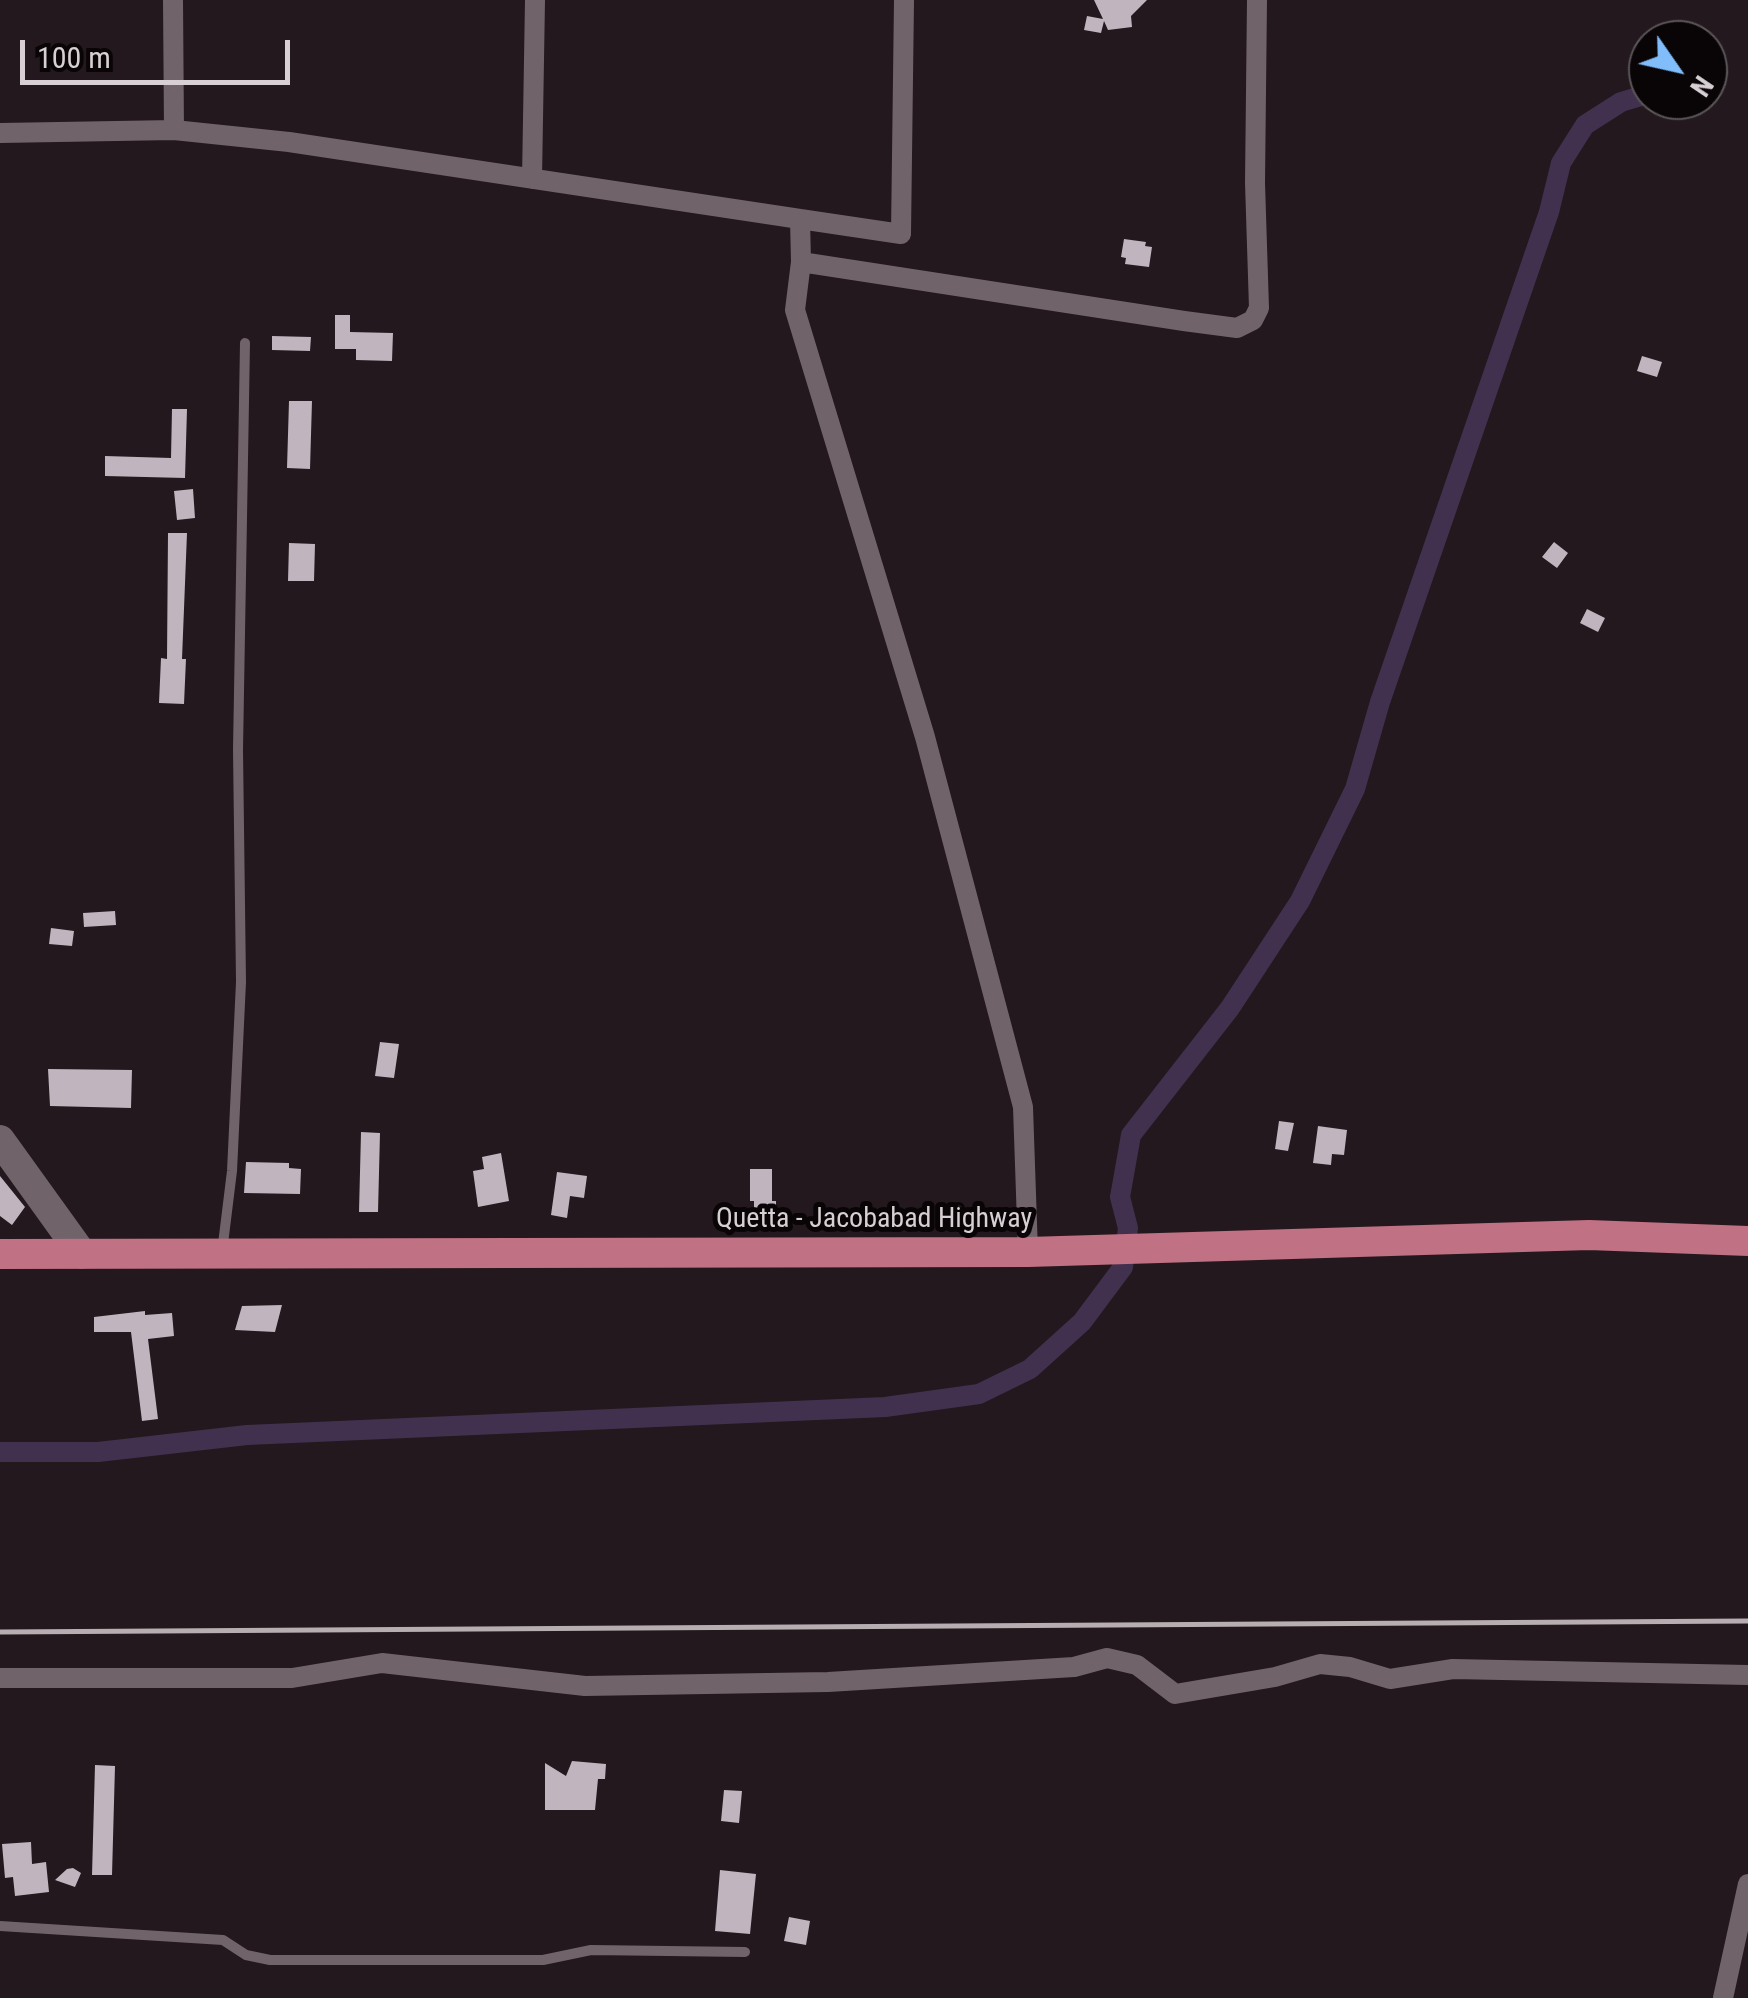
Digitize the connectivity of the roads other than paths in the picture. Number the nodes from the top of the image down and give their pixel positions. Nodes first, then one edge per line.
1 (173, 0) edge
2 (535, 0) edge
3 (904, 0) edge
4 (1257, 0) edge
5 (174, 130) junction
6 (0, 134) edge
7 (532, 179) junction
8 (800, 219) junction
9 (801, 262) junction
10 (246, 343) dead end
11 (0, 1140) edge
12 (1748, 1241) edge
13 (222, 1252) junction
14 (1028, 1252) junction
15 (0, 1254) edge
16 (82, 1254) junction
17 (1748, 1674) edge
18 (0, 1678) edge
19 (1748, 1884) edge
20 (0, 1926) edge
21 (745, 1952) dead end
22 (1723, 1998) edge

1 - 5 street
2 - 7 street
3 - 8 street
4 - 9 street
5 - 6 street
5 - 7 street
7 - 8 street
8 - 9 street
9 - 14 street
10 - 13 lane
11 - 16 street
12 - 14 highway, Quetta - Jacobabad Highway
13 - 14 highway, Quetta - Jacobabad Highway
13 - 16 highway, Quetta - Jacobabad Highway
15 - 16 highway, Quetta - Jacobabad Highway
17 - 18 street
19 - 22 street
20 - 21 lane

